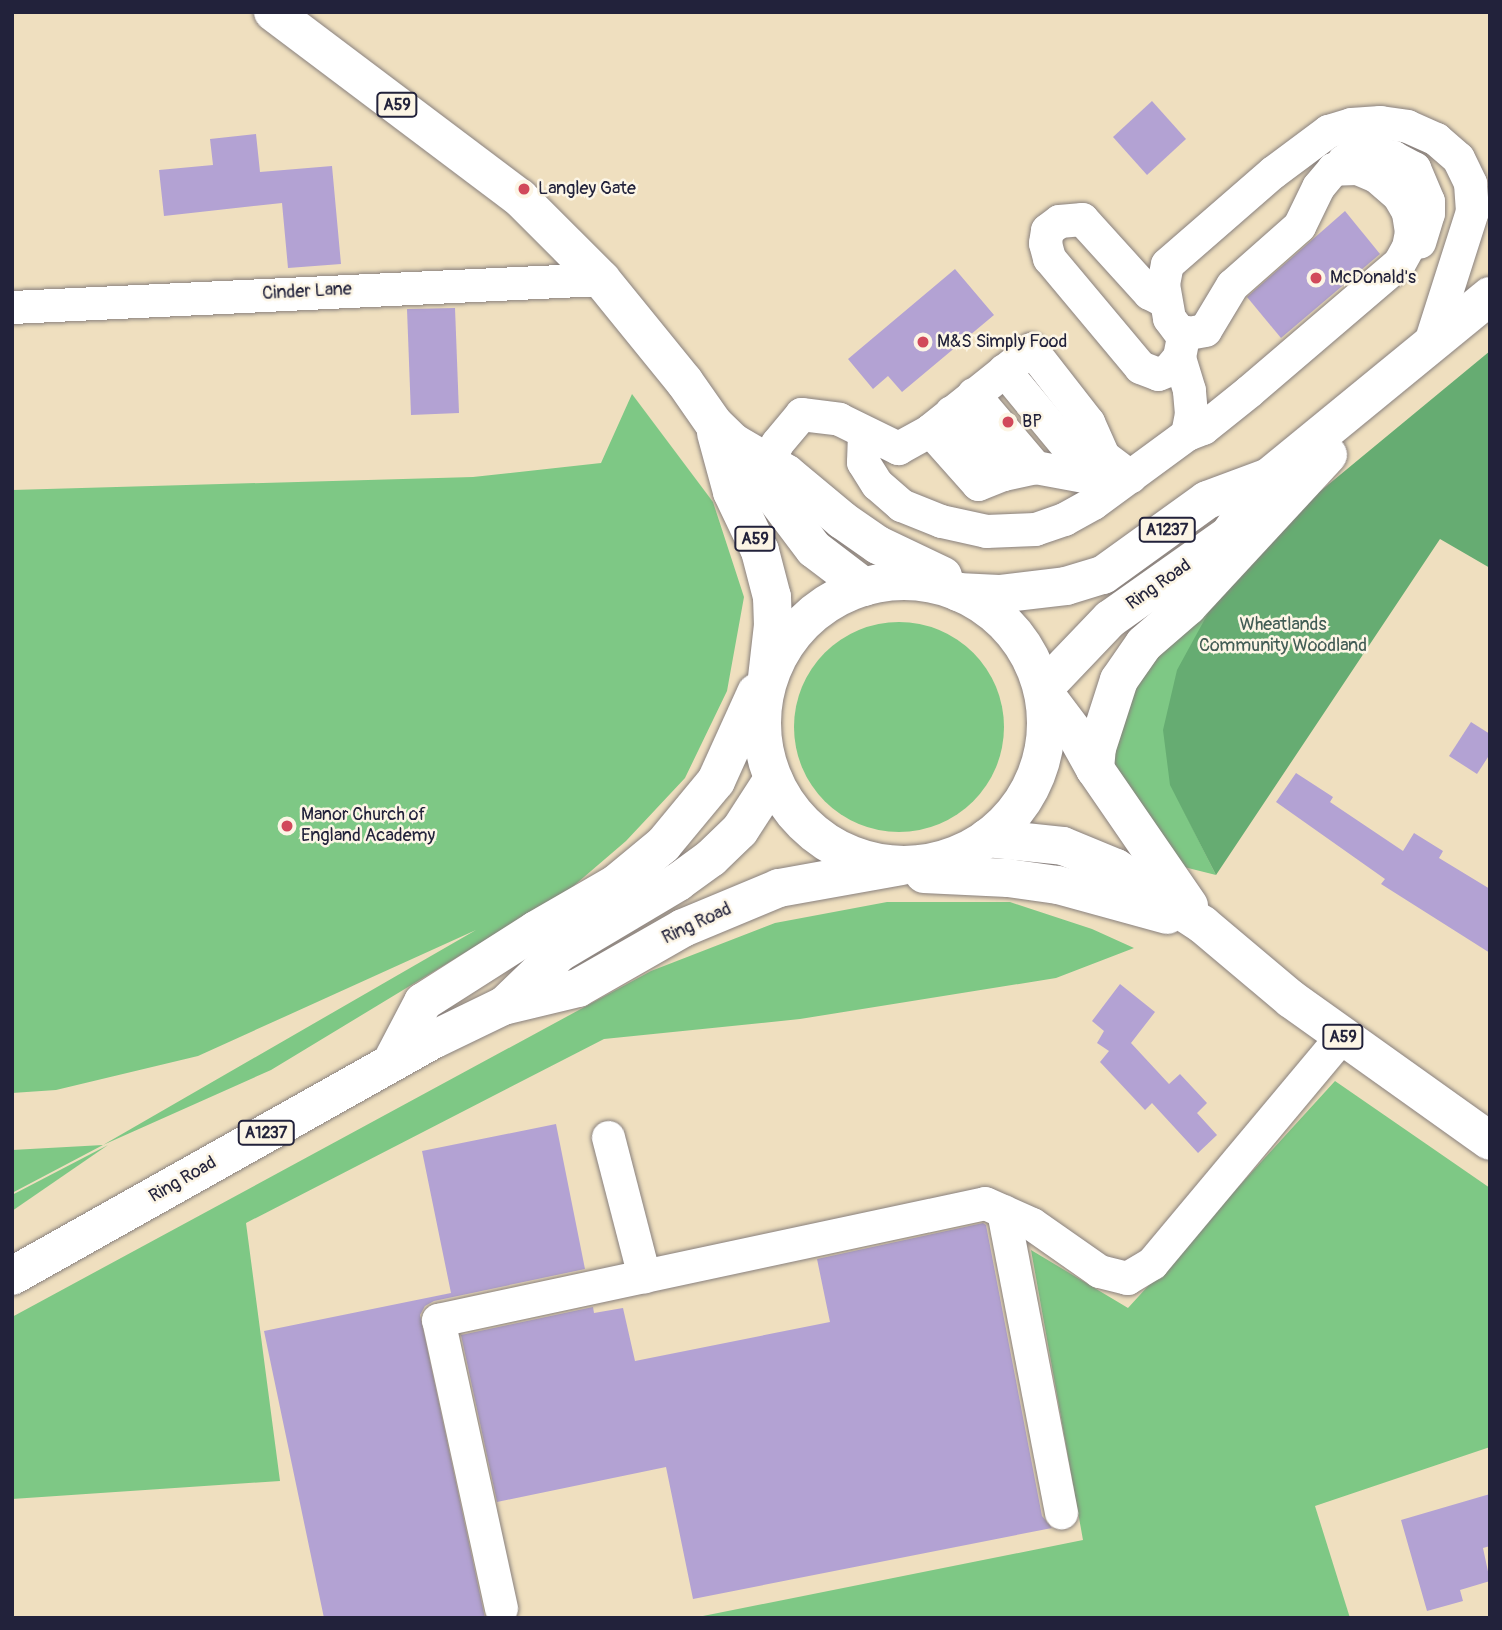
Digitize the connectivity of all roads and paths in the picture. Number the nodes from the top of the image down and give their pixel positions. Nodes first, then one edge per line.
1 (273, 12) edge
2 (601, 279) junction
3 (1490, 296) edge
4 (1165, 301) junction
5 (12, 307) edge
6 (1181, 344) junction
7 (1429, 346) junction
8 (1140, 367) junction
9 (951, 412) junction
10 (1189, 418) junction
11 (724, 433) junction
12 (864, 433) junction
13 (765, 470) junction
14 (1019, 471) junction
15 (1129, 477) junction
16 (1269, 477) junction
17 (864, 587) junction
18 (971, 593) junction
19 (768, 672) junction
20 (1044, 691) junction
21 (1095, 769) junction
22 (773, 779) junction
23 (987, 838) junction
24 (901, 866) junction
25 (860, 874) junction
26 (1203, 925) junction
27 (503, 1006) junction
28 (1342, 1036) junction
29 (391, 1063) junction
30 (608, 1136) dead end
31 (1490, 1141) edge
32 (1003, 1211) junction
33 (12, 1276) edge
34 (644, 1276) junction
35 (1061, 1512) dead end
36 (501, 1608) dead end

1 - 2 main road, A59
2 - 5 lane, Cinder Lane
2 - 11 main road, A59
3 - 7 main road, Ring Road / A1237
4 - 6 lane
4 - 7 lane
4 - 8 lane
6 - 8 lane
6 - 10 lane
6 - 10 lane
7 - 16 main road, Ring Road / A1237
7 - 21 main road
8 - 10 lane
9 - 12 lane
9 - 14 lane
9 - 14 lane
9 - 15 lane
10 - 15 lane
11 - 13 main road
11 - 19 main road, A59
12 - 13 lane
12 - 15 lane
13 - 17 main road, A59
13 - 18 main road
14 - 15 lane
16 - 18 main road, Ring Road / A1237
16 - 20 main road, Ring Road / A1237
17 - 18 main road
17 - 19 main road
18 - 20 main road
19 - 22 main road
19 - 29 main road
20 - 21 main road, A59
20 - 23 main road
21 - 26 main road, A59
22 - 24 main road
22 - 27 main road, Ring Road / A1237
23 - 24 main road
23 - 26 main road, A59
24 - 25 main road, Ring Road / A1237
25 - 26 main road
25 - 27 main road, Ring Road / A1237
26 - 28 main road, A59
27 - 29 main road, Ring Road / A1237
28 - 31 main road, A59
28 - 32 lane
29 - 33 main road, Ring Road / A1237
30 - 34 lane
32 - 34 lane
32 - 35 lane
34 - 36 lane

